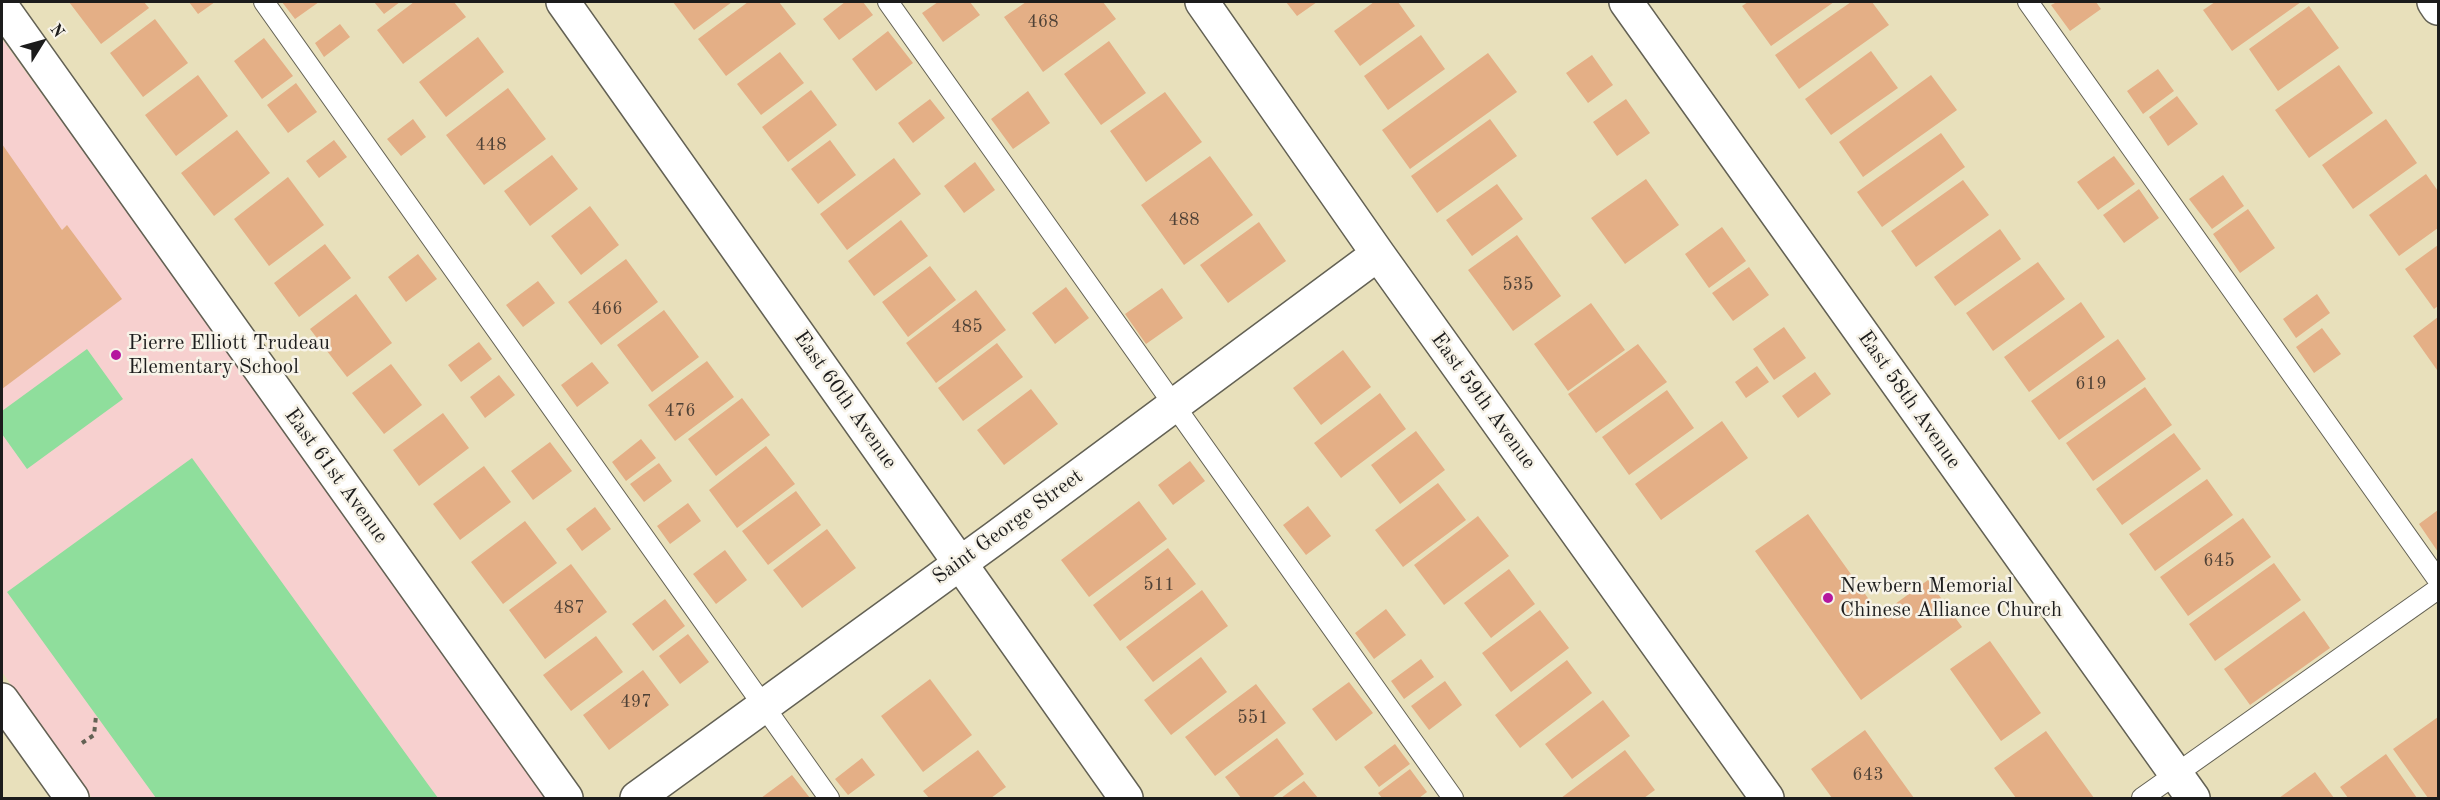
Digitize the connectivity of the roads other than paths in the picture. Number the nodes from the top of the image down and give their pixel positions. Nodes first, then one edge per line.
1 (264, 2) edge
2 (563, 2) edge
3 (888, 2) edge
4 (1202, 2) edge
5 (1626, 2) edge
6 (2028, 2) edge
7 (2434, 2) edge
8 (2, 7) edge
9 (2439, 8) edge
10 (1378, 254) junction
11 (1173, 405) junction
12 (960, 563) junction
13 (2439, 580) edge
14 (2439, 589) edge
15 (2, 700) edge
16 (763, 707) junction
17 (2185, 787) edge
18 (72, 798) edge
19 (566, 798) edge
20 (637, 798) edge
21 (829, 798) edge
22 (1126, 798) edge
23 (1453, 798) edge
24 (1767, 798) edge
25 (2142, 798) edge

1 - 16 lane
2 - 12 street, East 60th Avenue
3 - 11 lane
4 - 10 street, East 59th Avenue
5 - 17 street, East 58th Avenue
6 - 13 lane
7 - 9 street
8 - 19 street, East 61st Avenue
10 - 11 street, Saint George Street
10 - 24 street, East 59th Avenue
11 - 12 street, Saint George Street
11 - 23 lane
12 - 16 street, Saint George Street
12 - 22 street, East 60th Avenue
14 - 17 lane
15 - 18 street
16 - 20 street, Saint George Street
16 - 21 lane
17 - 25 lane

